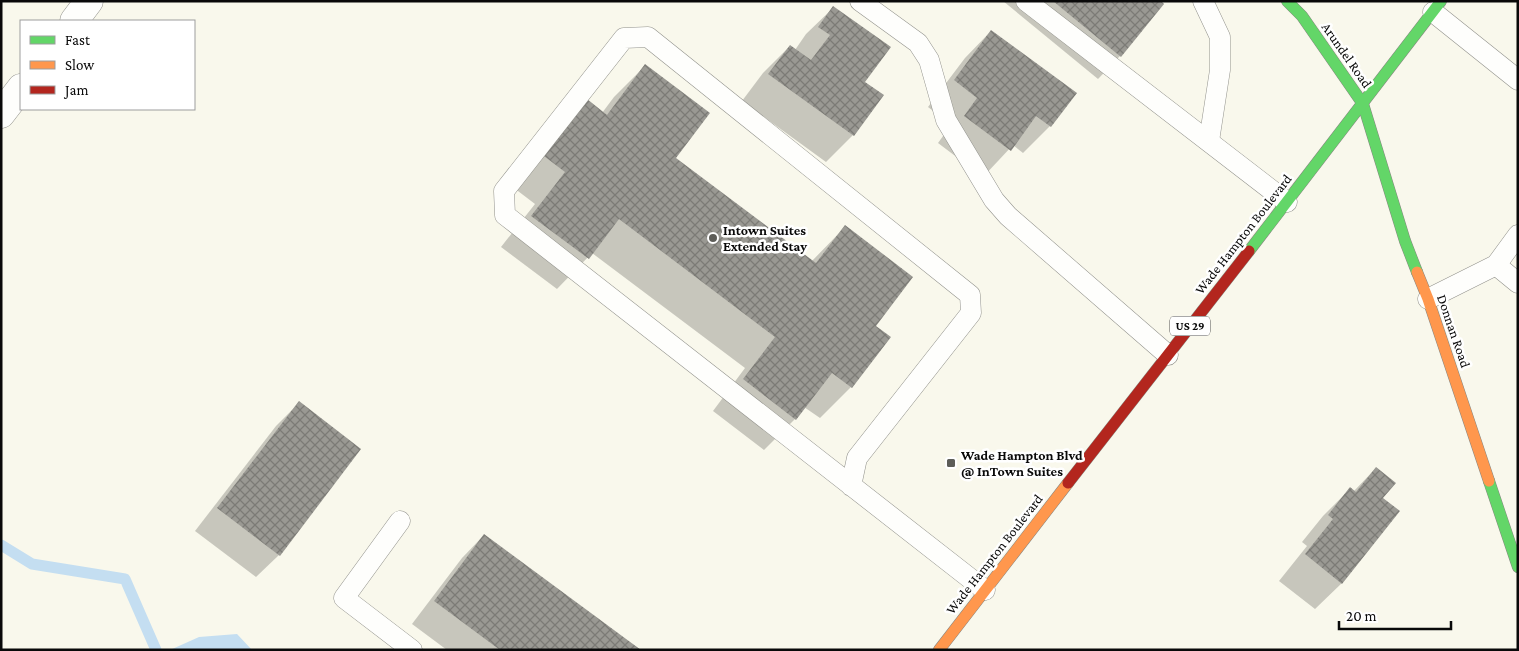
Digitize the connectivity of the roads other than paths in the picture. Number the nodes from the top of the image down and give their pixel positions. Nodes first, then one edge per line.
1 (89, 1) edge
2 (860, 1) edge
3 (1026, 1) edge
4 (1203, 1) edge
5 (1287, 1) edge
6 (1437, 6) edge
7 (75, 20) edge
8 (1518, 80) edge
9 (20, 89) edge
10 (1363, 104) junction
11 (1, 114) edge
12 (1209, 141) junction
13 (1287, 202) junction
14 (1518, 235) edge
15 (1496, 265) junction
16 (1518, 283) edge
17 (1428, 299) junction
18 (1168, 355) junction
19 (851, 486) junction
20 (400, 521) dead end
21 (1518, 567) edge
22 (985, 590) junction
23 (412, 650) edge
24 (939, 650) edge

1 - 7 street
2 - 18 lane
3 - 12 lane
4 - 12 lane
5 - 10 main road, Arundel Road
6 - 8 lane
6 - 10 main road, Wade Hampton Boulevard / US 29
9 - 11 street
10 - 13 main road, Wade Hampton Boulevard / US 29
10 - 17 main road, Donnan Road
12 - 13 lane
13 - 18 main road, Wade Hampton Boulevard / US 29
14 - 15 lane
15 - 16 lane
15 - 17 lane
17 - 21 main road, Donnan Road
18 - 22 main road, Wade Hampton Boulevard / US 29
19 - 19 lane
19 - 22 lane
20 - 23 lane
22 - 24 main road, Wade Hampton Boulevard / US 29

